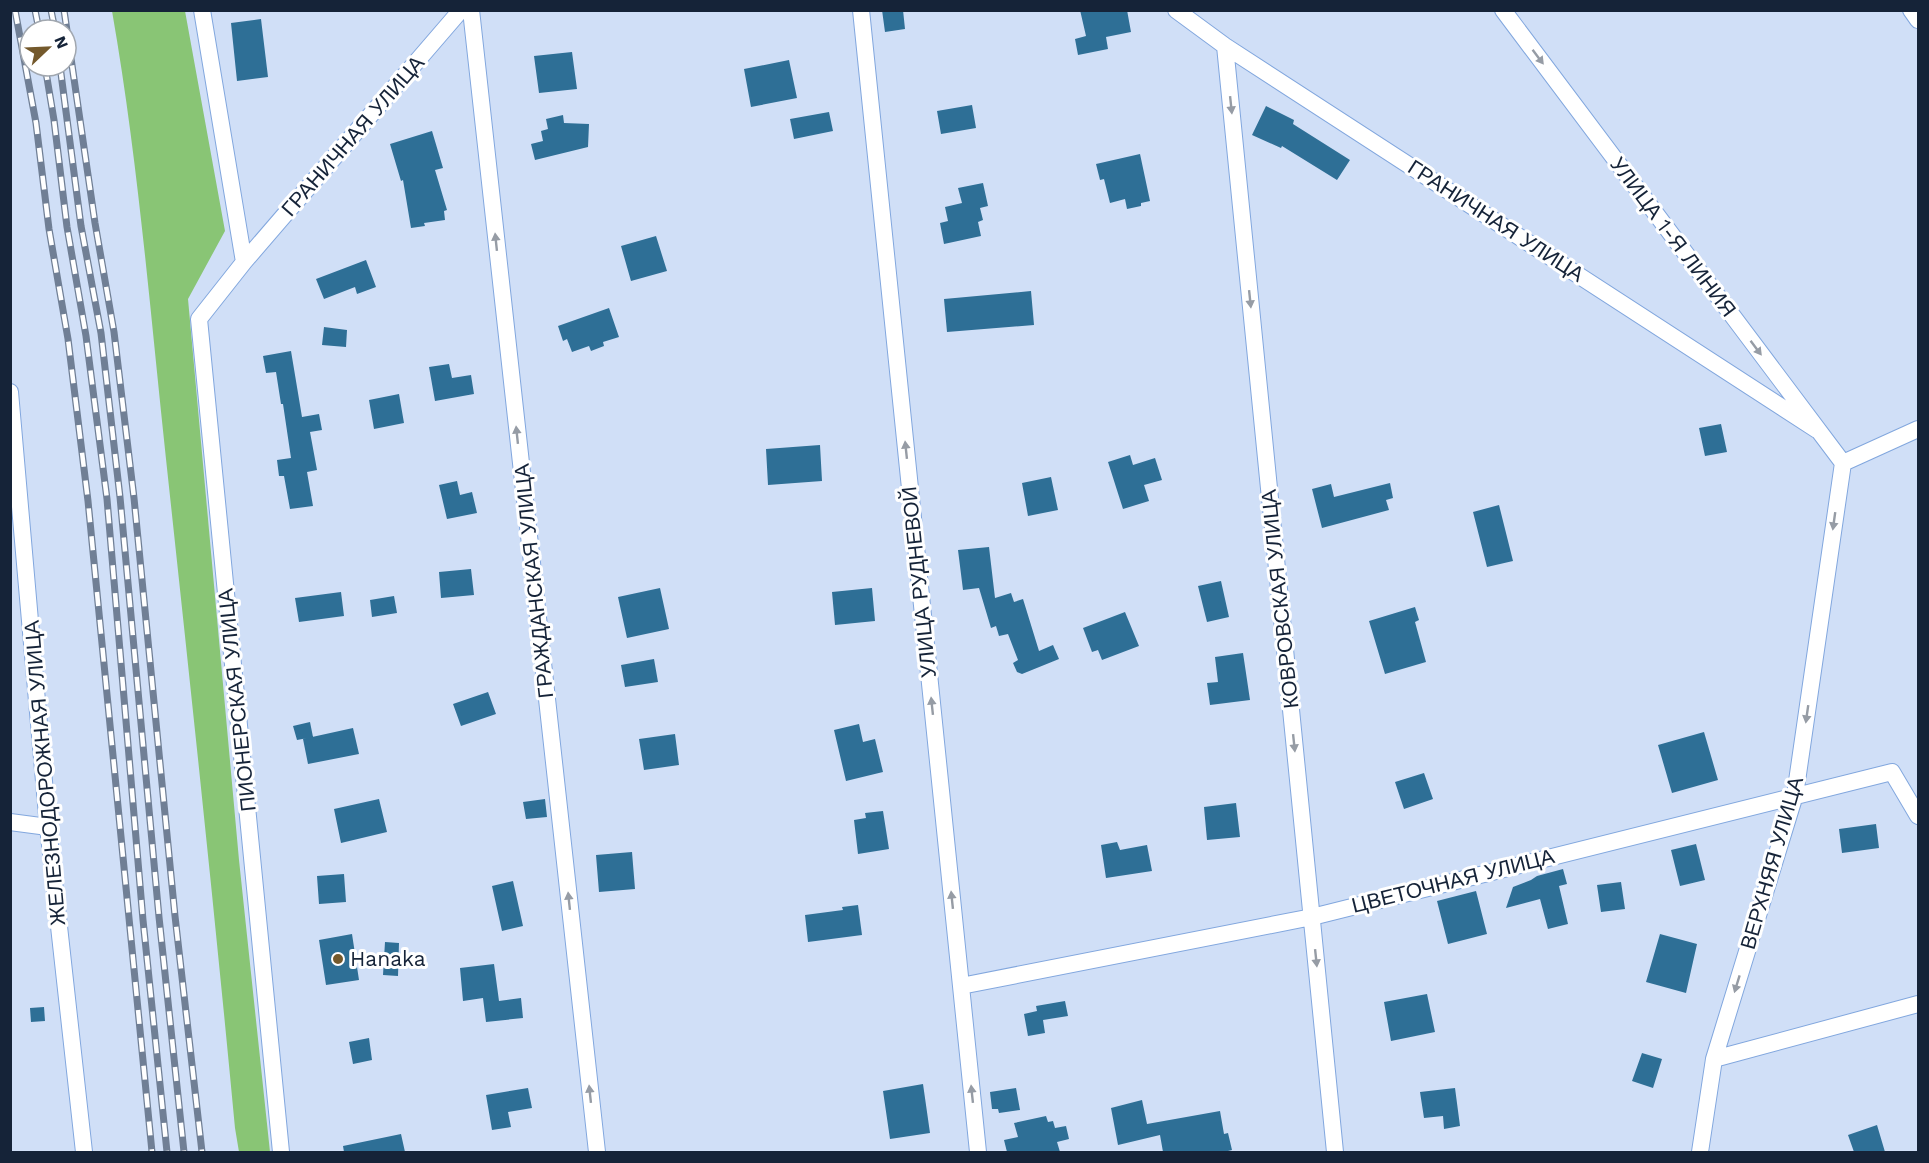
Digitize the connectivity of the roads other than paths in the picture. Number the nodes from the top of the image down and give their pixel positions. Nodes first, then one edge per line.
1 (202, 10) edge
2 (461, 10) edge
3 (471, 10) edge
4 (861, 10) edge
5 (1176, 10) edge
6 (1503, 10) edge
7 (1911, 10) edge
8 (1918, 21) edge
9 (1225, 46) junction
10 (244, 262) junction
11 (10, 392) edge
12 (1918, 429) edge
13 (1817, 430) junction
14 (1842, 463) junction
15 (1795, 795) junction
16 (1918, 816) edge
17 (10, 822) edge
18 (48, 827) junction
19 (1312, 917) junction
20 (961, 986) junction
21 (1918, 1004) edge
22 (1714, 1059) junction
23 (84, 1152) edge
24 (280, 1152) edge
25 (597, 1152) edge
26 (978, 1152) edge
27 (1335, 1152) edge
28 (1700, 1152) edge

1 - 10 street
2 - 10 street, ГРАНИЧНАЯ УЛИЦА
25 -> 3 street, ГРАЖДАНСКАЯ УЛИЦА
20 -> 4 street, УЛИЦА РУДНЕВОЙ
5 - 9 street, ГРАНИЧНАЯ УЛИЦА
6 -> 13 street, УЛИЦА 1-Я ЛИНИЯ
7 - 8 street
9 - 13 street, ГРАНИЧНАЯ УЛИЦА
9 -> 19 street, КОВРОВСКАЯ УЛИЦА
10 - 24 street, ПИОНЕРСКАЯ УЛИЦА
11 - 18 street, ЖЕЛЕЗНОДОРОЖНАЯ УЛИЦА
12 - 14 street
13 - 14 street, УЛИЦА 1-Я ЛИНИЯ
14 -> 15 street, ВЕРХНЯЯ УЛИЦА
15 - 16 street, ЦВЕТОЧНАЯ УЛИЦА
15 - 19 street, ЦВЕТОЧНАЯ УЛИЦА
15 -> 22 street, ВЕРХНЯЯ УЛИЦА
17 - 18 street
18 - 23 street, ЖЕЛЕЗНОДОРОЖНАЯ УЛИЦА
19 - 20 street, ЦВЕТОЧНАЯ УЛИЦА
19 -> 27 street, КОВРОВСКАЯ УЛИЦА
26 -> 20 street, УЛИЦА РУДНЕВОЙ
21 - 22 street
22 - 28 street, ВЕРХНЯЯ УЛИЦА

